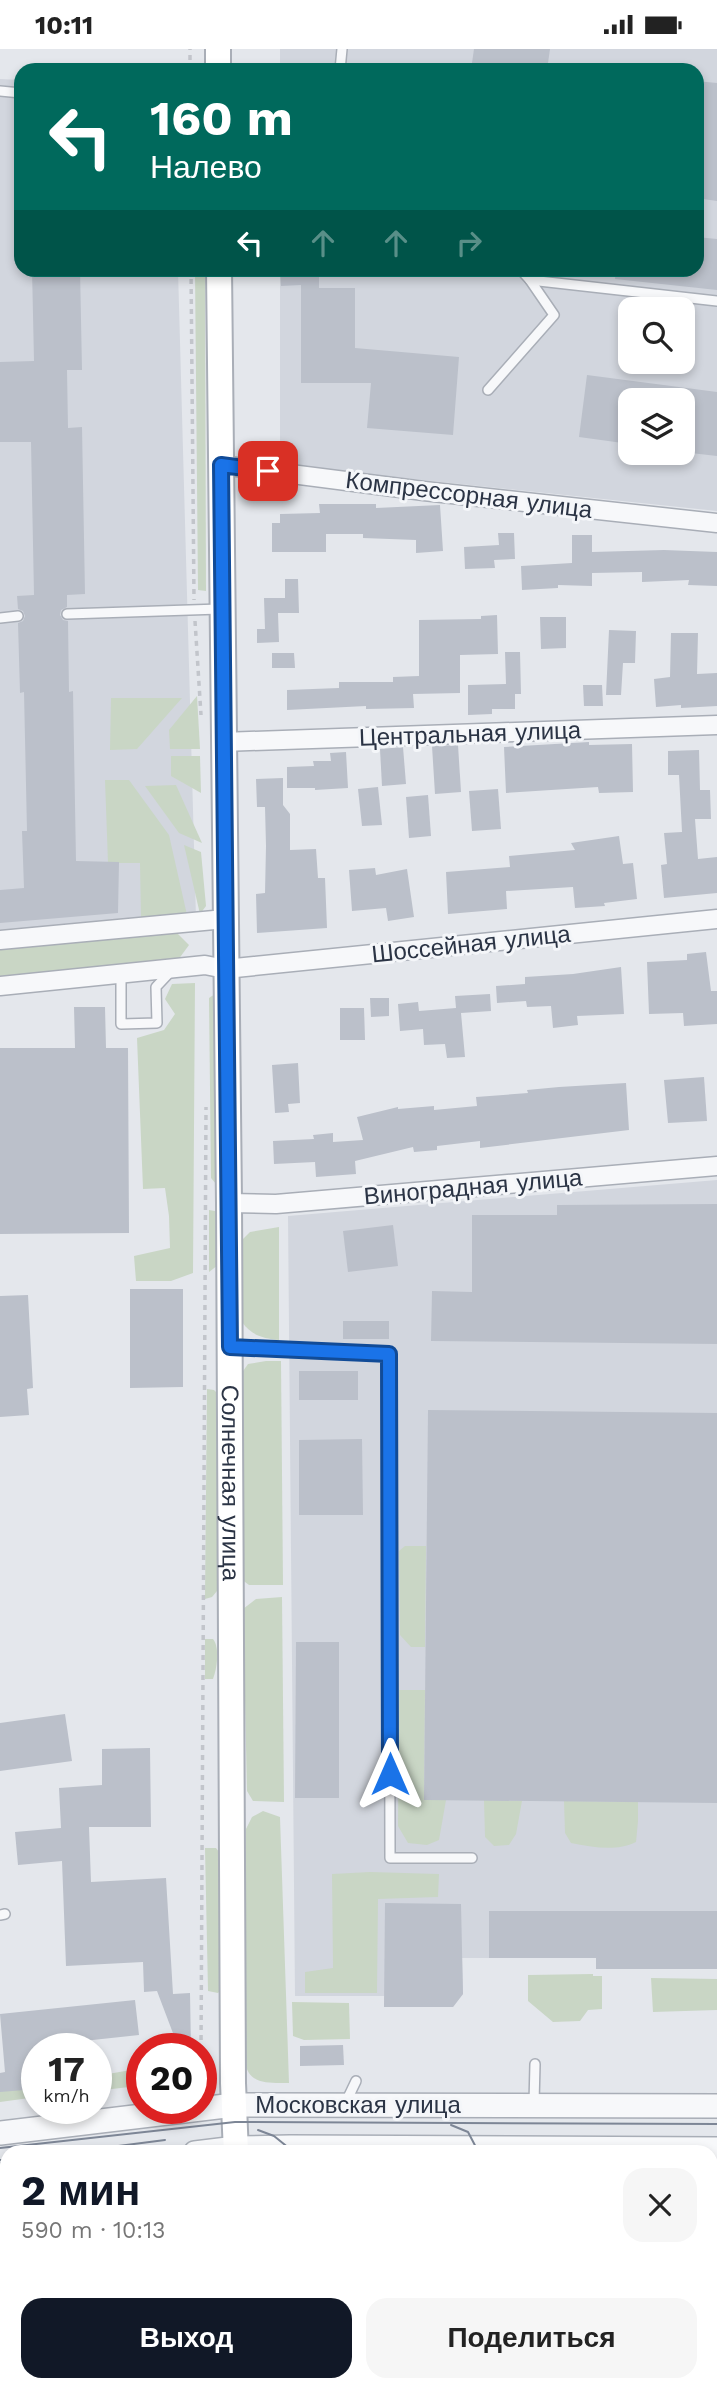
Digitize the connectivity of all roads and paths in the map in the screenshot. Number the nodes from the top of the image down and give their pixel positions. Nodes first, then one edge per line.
1 (219, 277) edge
2 (527, 277) edge
3 (530, 280) junction
4 (717, 301) edge
5 (488, 390) dead end
6 (221, 465) junction
7 (717, 523) edge
8 (222, 609) junction
9 (67, 614) dead end
10 (18, 617) dead end
11 (0, 618) edge
12 (717, 725) edge
13 (223, 742) junction
14 (225, 919) junction
15 (717, 919) edge
16 (0, 940) edge
17 (174, 968) junction
18 (225, 969) junction
19 (121, 973) junction
20 (0, 986) edge
21 (205, 1098) dead end
22 (717, 1166) edge
23 (229, 1203) junction
24 (230, 1347) junction
25 (472, 1858) dead end
26 (201, 2033) edge
27 (535, 2064) dead end
28 (356, 2081) dead end
29 (234, 2105) junction
30 (344, 2105) junction
31 (534, 2105) junction
32 (717, 2106) edge
33 (0, 2133) edge
34 (236, 2145) edge

1 - 6 main road, Солнечная улица
2 - 3 lane
3 - 4 lane
3 - 5 lane
6 - 7 street, Компрессорная улица
6 - 8 main road, Солнечная улица
8 - 9 lane
8 - 13 main road, Солнечная улица
10 - 11 lane
12 - 13 street, Центральная улица
13 - 14 main road, Солнечная улица
14 - 16 street
14 - 18 main road, Солнечная улица
15 - 18 street, Шоссейная улица
17 - 18 street, Шоссейная улица
17 - 19 street, Шоссейная улица
17 - 19 lane
18 - 23 main road, Солнечная улица
19 - 20 street, Шоссейная улица
21 - 26 path
22 - 23 street, Виноградная улица
23 - 24 main road, Солнечная улица
24 - 25 lane
24 - 29 main road, Солнечная улица
27 - 31 lane
28 - 30 lane
29 - 30 street, Московская улица
29 - 33 street, Московская улица
29 - 34 main road, Солнечная улица
30 - 31 street, Московская улица
31 - 32 street, Московская улица

